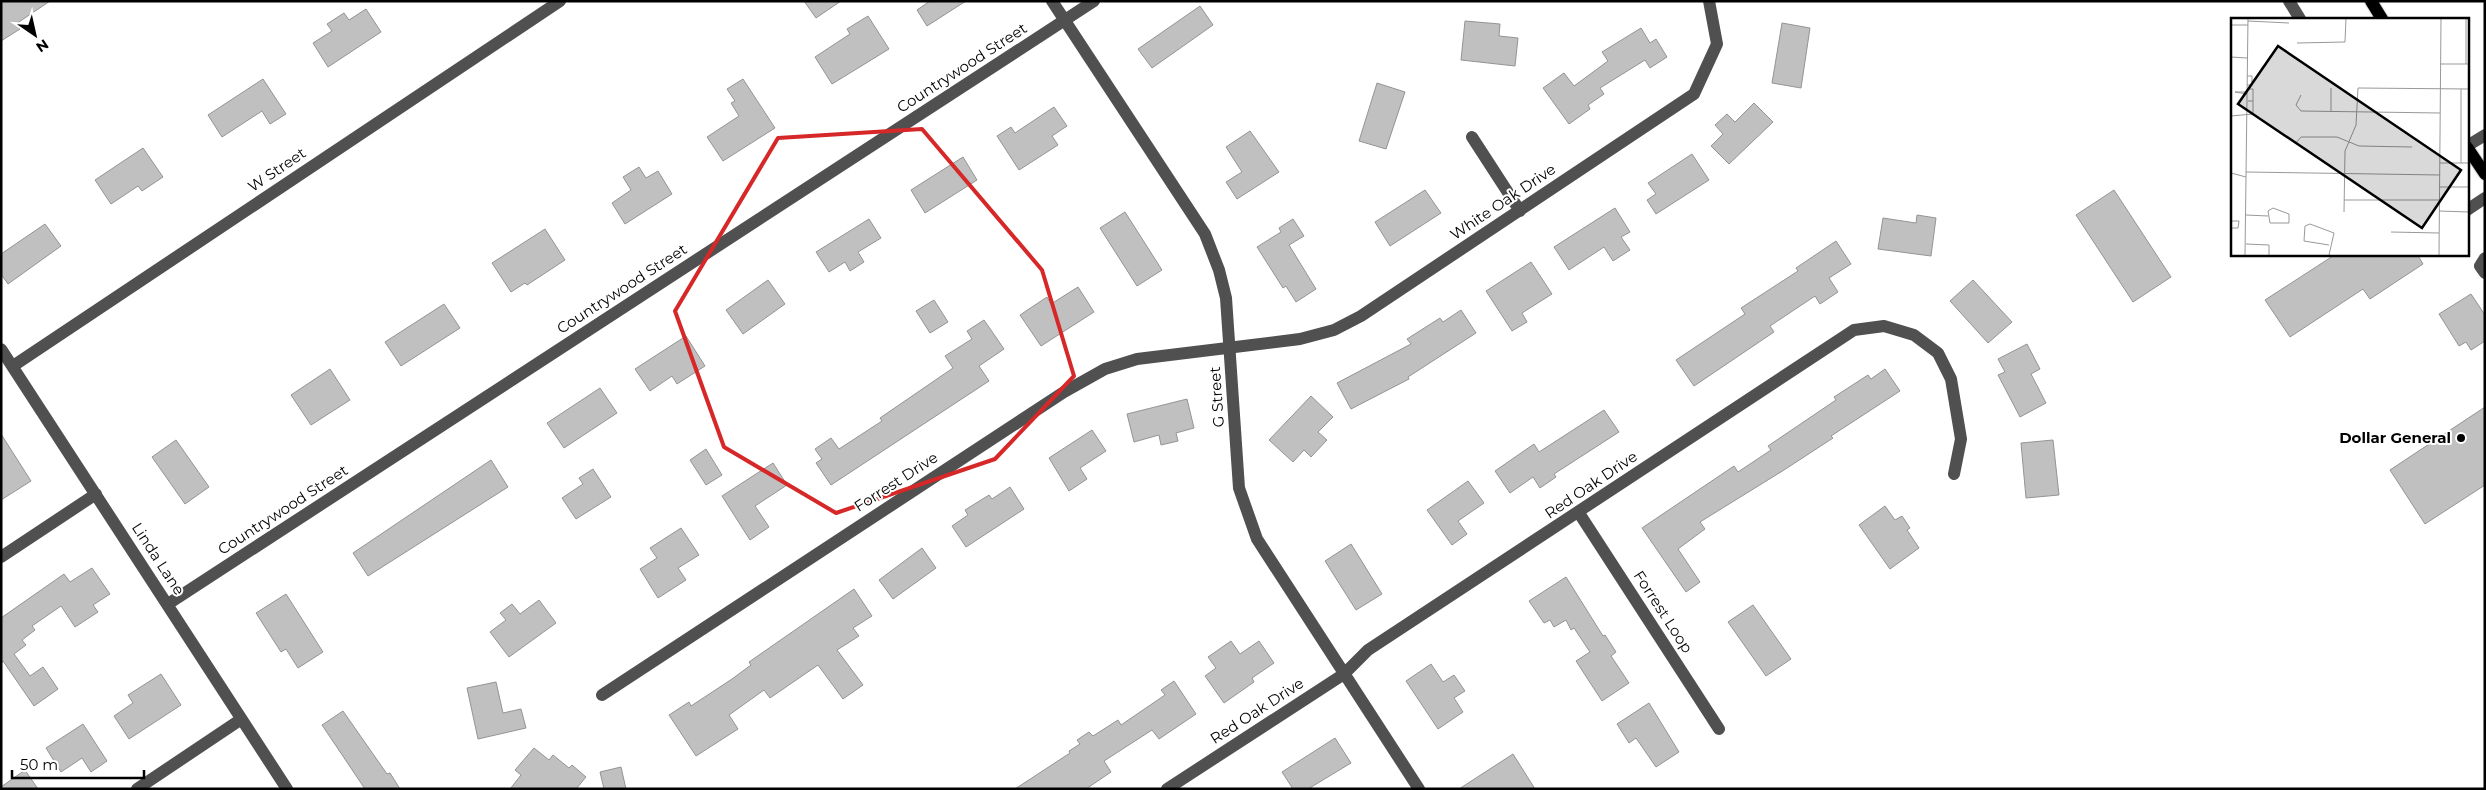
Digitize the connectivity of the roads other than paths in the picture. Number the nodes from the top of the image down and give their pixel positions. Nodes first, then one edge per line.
1 (560, 1) edge
2 (1052, 1) edge
3 (1094, 1) edge
4 (1709, 1) edge
5 (2289, 1) edge
6 (2371, 1) edge
7 (2299, 18) edge
8 (2381, 18) edge
9 (1065, 20) junction
10 (2485, 135) edge
11 (1472, 137) dead end
12 (2468, 150) edge
13 (2483, 167) edge
14 (2485, 198) edge
15 (2468, 209) edge
16 (1520, 211) junction
17 (2485, 258) edge
18 (2485, 273) edge
19 (1, 349) edge
20 (1230, 349) junction
21 (13, 366) junction
22 (1954, 474) dead end
23 (96, 494) junction
24 (1579, 513) junction
25 (1, 558) edge
26 (168, 604) junction
27 (1344, 674) junction
28 (602, 695) dead end
29 (240, 720) junction
30 (1719, 729) dead end
31 (137, 789) edge
32 (286, 789) edge
33 (1167, 789) edge
34 (1419, 789) edge

1 - 21 street, W Street
2 - 9 street, G Street
3 - 9 street, Countrywood Street
4 - 16 street, White Oak Drive
5 - 7 street
6 - 8 main road
9 - 20 street, G Street
9 - 26 street, Countrywood Street
10 - 12 street
11 - 16 street
12 - 13 main road
14 - 15 street
16 - 20 street, White Oak Drive
17 - 18 street
19 - 21 street, Linda Lane
20 - 27 street, G Street
20 - 28 street, Forrest Drive
21 - 23 street, Linda Lane
22 - 24 street, Red Oak Drive
23 - 25 street
23 - 26 street, Linda Lane
24 - 27 street, Red Oak Drive
24 - 30 street, Forrest Loop
26 - 29 street, Linda Lane
27 - 33 street, Red Oak Drive
27 - 34 street, G Street
29 - 31 street
29 - 32 street, Linda Lane

